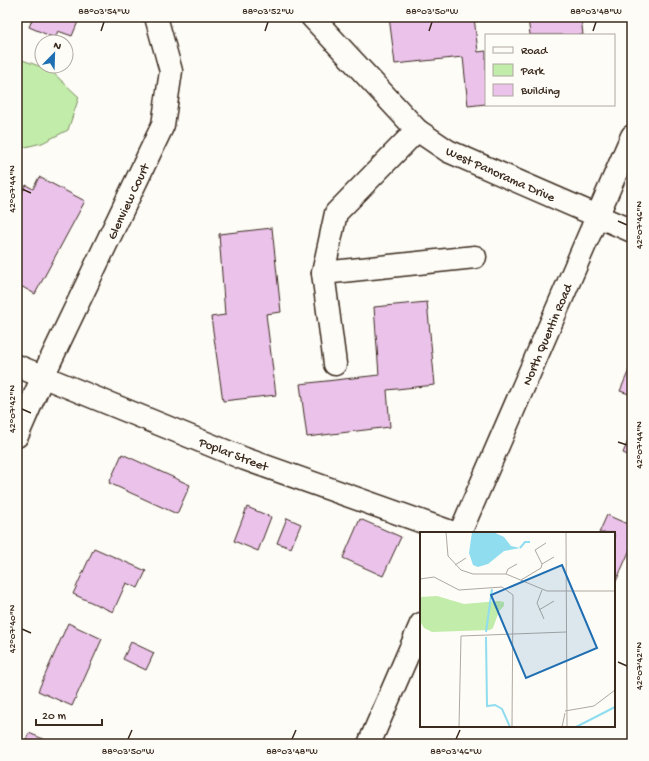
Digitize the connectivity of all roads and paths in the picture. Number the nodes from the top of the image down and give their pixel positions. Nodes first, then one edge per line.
1 (156, 17) edge
2 (312, 17) edge
3 (417, 130) junction
4 (632, 136) edge
5 (597, 216) junction
6 (632, 231) edge
7 (474, 257) dead end
8 (323, 273) junction
9 (335, 364) dead end
10 (17, 366) edge
11 (43, 376) junction
12 (17, 436) edge
13 (451, 532) edge
14 (460, 532) edge
15 (420, 626) edge
16 (369, 744) edge

1 - 11 street, Glenview Court
2 - 3 street, West Panorama Drive
3 - 5 street, West Panorama Drive
3 - 8 street
4 - 5 street, North Quentin Road
5 - 6 street, West Panorama Drive
5 - 14 street, North Quentin Road
7 - 8 street
8 - 9 street
10 - 11 street, Poplar Street
11 - 12 street, Glenview Court
11 - 13 street, Poplar Street
15 - 16 street

